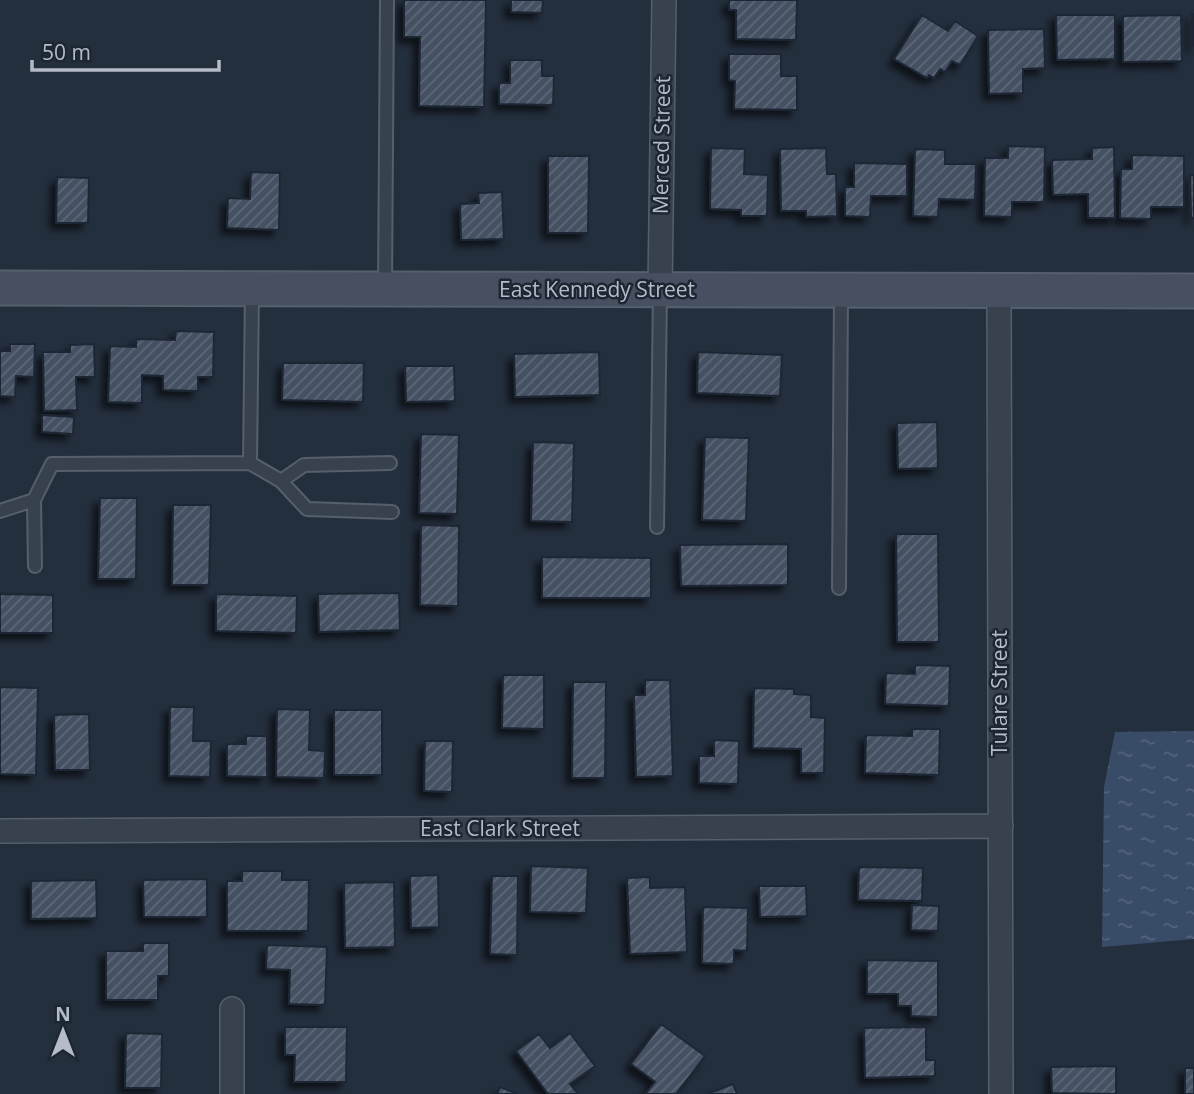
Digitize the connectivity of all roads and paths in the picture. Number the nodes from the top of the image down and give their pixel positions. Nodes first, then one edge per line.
1 (387, 0) edge
2 (664, 0) edge
3 (0, 288) edge
4 (252, 289) junction
5 (385, 289) junction
6 (660, 290) junction
7 (841, 291) junction
8 (1194, 291) edge
9 (999, 292) junction
10 (250, 463) junction
11 (390, 463) dead end
12 (281, 481) junction
13 (34, 500) junction
14 (0, 511) edge
15 (392, 512) dead end
16 (657, 527) dead end
17 (35, 566) dead end
18 (839, 588) dead end
19 (1001, 826) junction
20 (0, 831) edge
21 (232, 1009) dead end
22 (232, 1094) edge
23 (1001, 1094) edge

1 - 5 lane
2 - 6 street, Merced Street
3 - 4 street, East Kennedy Street
4 - 5 street, East Kennedy Street
4 - 10 lane
5 - 6 street, East Kennedy Street
6 - 7 street, East Kennedy Street
6 - 16 lane
7 - 9 street, East Kennedy Street
7 - 18 lane
8 - 9 street, East Kennedy Street
9 - 19 street, Tulare Street
10 - 12 lane
10 - 13 lane
11 - 12 lane
12 - 15 lane
13 - 14 lane
13 - 17 lane
19 - 20 street, East Clark Street
19 - 23 street, Tulare Street
21 - 22 street

